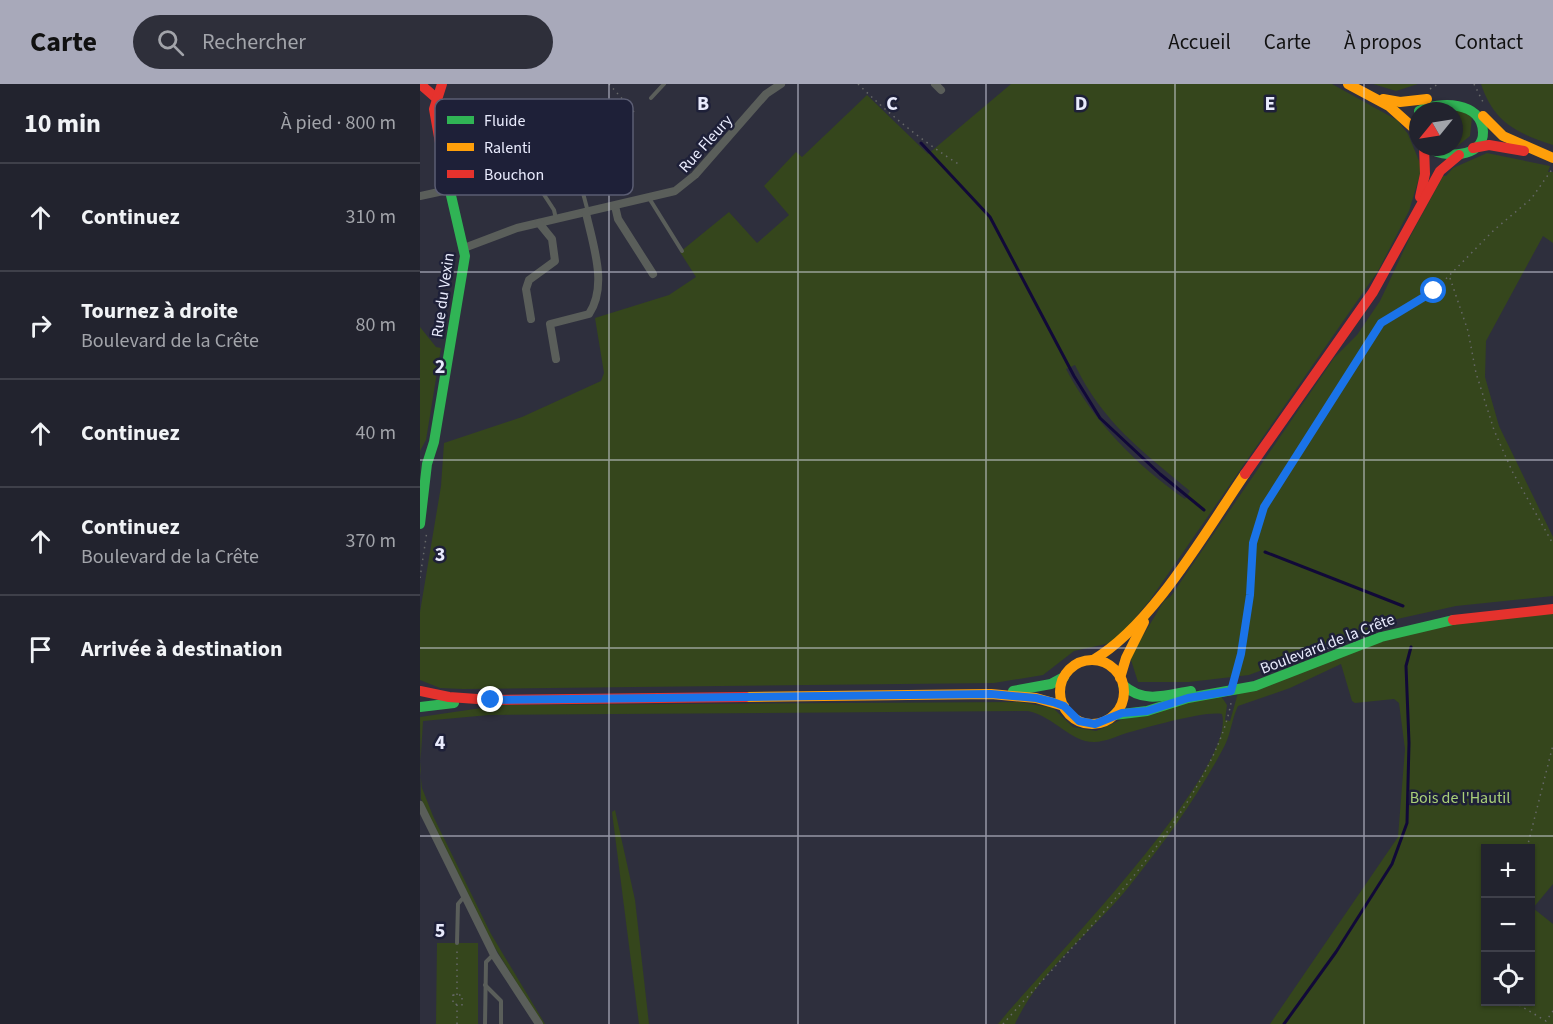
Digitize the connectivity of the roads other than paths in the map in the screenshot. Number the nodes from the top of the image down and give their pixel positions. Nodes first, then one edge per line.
1 (420, 84) edge
2 (442, 84) edge
3 (664, 84) edge
4 (1348, 84) edge
5 (778, 85) edge
6 (1469, 96) dead end
7 (435, 97) junction
8 (651, 98) dead end
9 (1376, 98) junction
10 (1427, 102) edge
11 (1485, 113) junction
12 (435, 115) edge
13 (1409, 123) edge
14 (1473, 148) junction
15 (1463, 153) edge
16 (1426, 156) edge
17 (1458, 156) edge
18 (1549, 156) edge
19 (435, 193) edge
20 (449, 195) edge
21 (544, 195) edge
22 (583, 195) edge
23 (420, 196) edge
24 (649, 198) junction
25 (615, 206) junction
26 (587, 213) junction
27 (1412, 218) junction
28 (556, 219) junction
29 (539, 223) junction
30 (464, 248) junction
31 (682, 251) dead end
32 (653, 274) dead end
33 (531, 319) dead end
34 (556, 359) dead end
35 (420, 524) edge
36 (1553, 602) edge
37 (1153, 606) junction
38 (1553, 609) edge
39 (1093, 660) junction
40 (1064, 677) junction
41 (1122, 682) junction
42 (1231, 689) junction
43 (420, 691) edge
44 (991, 694) junction
45 (491, 700) junction
46 (1064, 706) junction
47 (420, 707) edge
48 (1114, 715) junction
49 (420, 805) edge
50 (464, 898) junction
51 (457, 943) road end
52 (494, 955) junction
53 (484, 985) junction
54 (485, 1024) edge
55 (501, 1024) edge
56 (539, 1024) edge

1 - 7 main road
2 - 7 main road
3 - 8 lane
4 - 9 main road
5 - 24 street, Rue Fleury
6 - 11 main road
7 - 12 main road, Rue du Vexin
9 - 10 main road
9 - 13 main road
11 - 14 main road
11 - 18 main road
14 - 15 main road
14 - 18 main road
16 - 27 main road
17 - 27 main road
19 - 23 street
20 - 30 main road, Rue du Vexin
21 - 28 lane
22 - 26 lane
24 - 25 street, Rue Fleury
24 - 31 lane
25 - 26 street, Rue Fleury
25 - 32 street
26 - 28 street, Rue Fleury
26 - 34 street
27 - 37 main road
28 - 29 street, Rue Fleury
29 - 30 street, Rue Fleury
29 - 33 street
30 - 35 main road, Rue du Vexin
36 - 42 main road, Boulevard de la Crête
37 - 39 main road
37 - 41 main road
38 - 42 main road, Boulevard de la Crête
39 - 40 main road
39 - 41 main road
40 - 44 main road
40 - 46 main road
41 - 42 main road, Boulevard de la Crête
41 - 48 main road
42 - 48 main road, Boulevard de la Crête
43 - 45 main road
44 - 45 main road
44 - 46 main road
45 - 47 main road
46 - 48 main road
49 - 50 street
50 - 51 lane
50 - 52 street
52 - 53 lane
52 - 56 street
53 - 54 lane
53 - 55 lane

